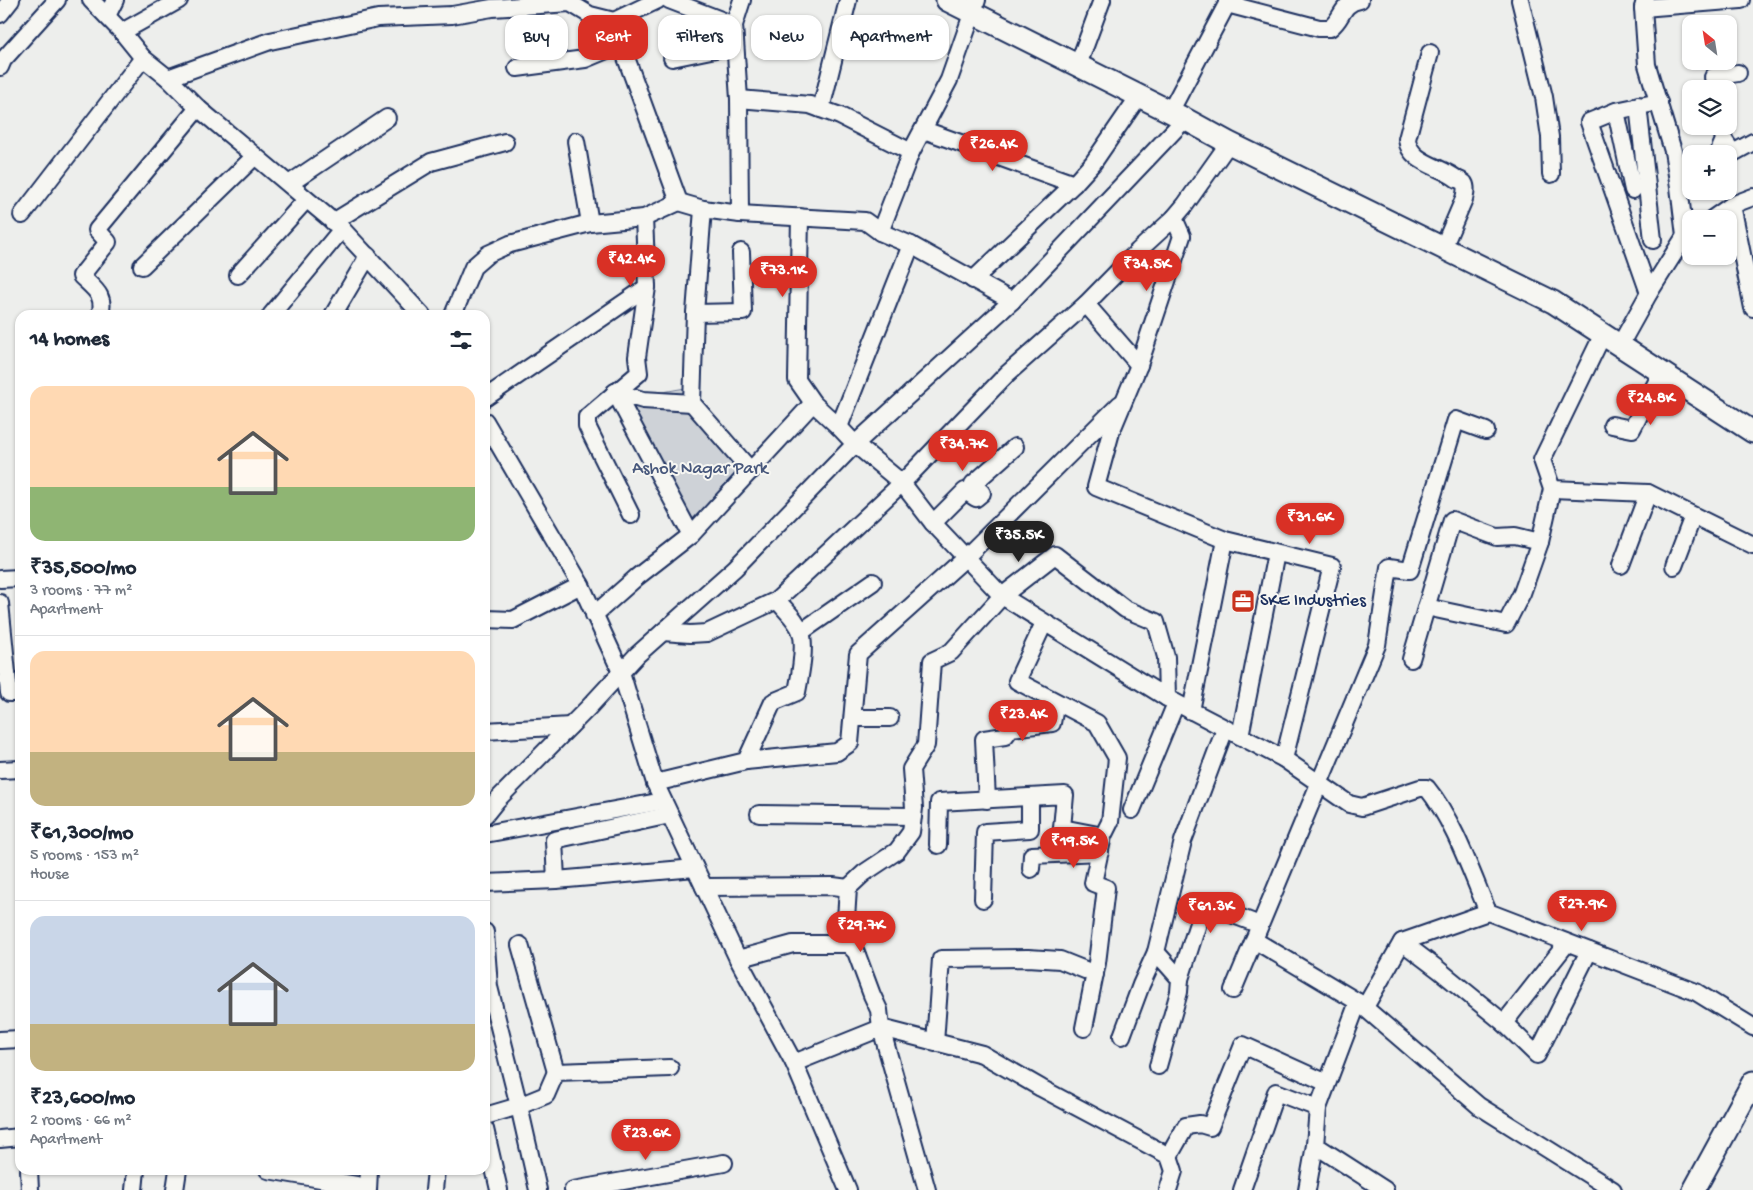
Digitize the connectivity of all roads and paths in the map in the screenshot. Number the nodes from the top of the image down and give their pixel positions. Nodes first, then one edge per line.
1 (10, 0) edge
2 (57, 0) edge
3 (91, 0) edge
4 (115, 0) edge
5 (179, 0) edge
6 (658, 0) edge
7 (669, 0) edge
8 (742, 0) edge
9 (848, 0) edge
10 (947, 0) edge
11 (1102, 0) edge
12 (1360, 0) edge
13 (1520, 0) edge
14 (1733, 0) edge
15 (571, 2) edge
16 (1227, 2) edge
17 (1685, 2) edge
18 (491, 4) edge
19 (1644, 4) edge
20 (975, 6) edge
21 (451, 7) edge
22 (0, 14) edge
23 (590, 15) edge
24 (627, 15) edge
25 (706, 15) edge
26 (737, 15) edge
27 (107, 16) junction
28 (122, 32) junction
29 (1430, 53) dead end
30 (143, 58) junction
31 (578, 59) edge
32 (628, 60) edge
33 (736, 60) edge
34 (1078, 65) junction
35 (0, 67) edge
36 (517, 68) dead end
37 (1738, 73) dead end
38 (168, 78) junction
39 (1714, 80) edge
40 (1139, 96) junction
41 (738, 99) junction
42 (1659, 102) junction
43 (1638, 105) junction
44 (198, 108) junction
45 (821, 109) junction
46 (1616, 111) junction
47 (1178, 116) junction
48 (386, 118) dead end
49 (924, 130) junction
50 (1721, 140) edge
51 (576, 141) dead end
52 (505, 142) dead end
53 (1753, 142) edge
54 (1230, 143) junction
55 (911, 152) junction
56 (255, 156) junction
57 (1551, 174) dead end
58 (1682, 174) edge
59 (289, 184) junction
60 (1074, 184) junction
61 (1633, 190) dead end
62 (1753, 197) edge
63 (306, 200) junction
64 (680, 202) junction
65 (1732, 205) junction
66 (703, 209) junction
67 (1725, 210) edge
68 (740, 214) junction
69 (22, 215) dead end
70 (800, 217) junction
71 (644, 218) junction
72 (1174, 218) junction
73 (590, 223) junction
74 (338, 226) junction
75 (880, 232) junction
76 (1653, 240) dead end
77 (1682, 243) edge
78 (911, 245) junction
79 (1443, 248) junction
80 (741, 252) dead end
81 (368, 256) junction
82 (142, 266) dead end
83 (238, 275) dead end
84 (973, 280) junction
85 (647, 287) junction
86 (1649, 293) junction
87 (1012, 301) junction
88 (1086, 304) junction
89 (1753, 308) edge
90 (102, 310) edge
91 (275, 310) edge
92 (336, 310) edge
93 (417, 310) edge
94 (455, 310) edge
95 (695, 313) junction
96 (1611, 339) junction
97 (1139, 364) junction
98 (1662, 372) junction
99 (615, 392) junction
100 (490, 395) edge
101 (1125, 399) junction
102 (692, 403) junction
103 (813, 403) junction
104 (1612, 425) dead end
105 (839, 427) junction
106 (490, 430) edge
107 (1486, 431) dead end
108 (1753, 432) edge
109 (855, 444) junction
110 (1015, 446) dead end
111 (751, 471) junction
112 (902, 483) junction
113 (1552, 489) junction
114 (1648, 493) junction
115 (631, 515) dead end
116 (1693, 516) junction
117 (933, 523) junction
118 (691, 535) junction
119 (1225, 540) junction
120 (1540, 542) junction
121 (1753, 545) edge
122 (1276, 553) junction
123 (965, 558) junction
124 (1621, 565) dead end
125 (1674, 566) dead end
126 (15, 578) edge
127 (0, 579) edge
128 (873, 582) dead end
129 (581, 585) junction
130 (1002, 596) junction
131 (777, 600) junction
132 (0, 602) edge
133 (1426, 607) junction
134 (594, 615) junction
135 (490, 619) edge
136 (1044, 623) junction
137 (663, 632) junction
138 (801, 632) junction
139 (1411, 659) dead end
140 (621, 672) junction
141 (15, 693) edge
142 (1172, 701) junction
143 (1056, 702) junction
144 (1191, 711) junction
145 (853, 718) junction
146 (890, 718) dead end
147 (570, 726) junction
148 (1225, 729) junction
149 (490, 731) edge
150 (1240, 736) junction
151 (1284, 759) junction
152 (746, 761) junction
153 (15, 769) edge
154 (0, 770) edge
155 (655, 783) junction
156 (1318, 783) junction
157 (1030, 797) junction
158 (987, 800) junction
159 (667, 808) junction
160 (490, 809) edge
161 (1132, 810) dead end
162 (759, 814) dead end
163 (913, 816) junction
164 (490, 833) edge
165 (1102, 844) junction
166 (938, 845) dead end
167 (695, 868) junction
168 (1031, 869) dead end
169 (556, 880) junction
170 (490, 883) edge
171 (704, 887) junction
172 (848, 888) junction
173 (983, 899) dead end
174 (1488, 912) junction
175 (1257, 933) junction
176 (1402, 942) junction
177 (1568, 943) junction
178 (848, 944) junction
179 (520, 945) dead end
180 (1589, 951) junction
181 (1156, 952) junction
182 (738, 959) junction
183 (1095, 974) junction
184 (1180, 979) junction
185 (1233, 990) dead end
186 (490, 995) edge
187 (1362, 1004) junction
188 (1504, 1023) junction
189 (1753, 1027) edge
190 (881, 1028) junction
191 (1084, 1028) dead end
192 (1122, 1036) dead end
193 (0, 1040) edge
194 (15, 1040) edge
195 (935, 1043) junction
196 (794, 1062) junction
197 (1158, 1066) dead end
198 (670, 1068) dead end
199 (556, 1072) junction
200 (1328, 1082) junction
201 (1753, 1084) edge
202 (519, 1106) junction
203 (1318, 1108) junction
204 (490, 1115) edge
205 (15, 1138) edge
206 (0, 1139) edge
207 (1315, 1145) junction
208 (490, 1151) edge
209 (1169, 1156) junction
210 (724, 1163) dead end
211 (29, 1175) edge
212 (136, 1175) edge
213 (177, 1175) edge
214 (306, 1175) edge
215 (369, 1175) edge
216 (436, 1175) edge
217 (618, 1186) edge
218 (368, 1189) edge
219 (30, 1190) edge
220 (134, 1190) edge
221 (175, 1190) edge
222 (434, 1190) edge
223 (499, 1190) edge
224 (538, 1190) edge
225 (573, 1190) edge
226 (848, 1190) edge
227 (927, 1190) edge
228 (1168, 1190) edge
229 (1242, 1190) edge
230 (1307, 1190) edge
231 (1385, 1190) edge
232 (1613, 1190) edge
233 (1694, 1190) edge

1 - 22 street
2 - 35 street
3 - 27 street
4 - 27 street
5 - 28 street
6 - 24 street
7 - 25 street
8 - 26 street
9 - 45 street
10 - 20 street
11 - 34 street
12 - 16 street
13 - 57 street
14 - 17 street
15 - 18 street
15 - 23 street
16 - 47 street
17 - 19 street
18 - 21 street
19 - 42 street
20 - 34 street
20 - 49 street
21 - 38 street
27 - 28 street
28 - 30 street
29 - 79 street
30 - 38 street
30 - 69 street
31 - 36 street
32 - 64 street
33 - 41 street
34 - 40 street
37 - 39 street
38 - 44 street
40 - 47 street
40 - 60 street
41 - 45 street
41 - 68 street
42 - 43 street
42 - 58 street
43 - 46 street
43 - 76 street
44 - 56 street
44 - 90 street
45 - 55 street
46 - 61 street
46 - 86 street
47 - 54 street
47 - 87 street
48 - 59 street
49 - 55 street
49 - 60 street
50 - 53 street
51 - 73 street
52 - 74 street
54 - 72 street
54 - 79 street
55 - 75 street
56 - 59 street
56 - 82 street
59 - 63 street
60 - 84 street
62 - 65 street
63 - 74 street
63 - 83 street
64 - 66 street
64 - 71 street
65 - 67 street
65 - 89 street
66 - 68 street
66 - 95 street
68 - 70 street
70 - 75 street
70 - 103 street
71 - 73 street
71 - 85 street
72 - 88 street
72 - 97 street
73 - 94 street
74 - 81 street
74 - 91 street
75 - 78 street
77 - 86 street
78 - 84 street
78 - 105 street
79 - 96 street
80 - 95 street
81 - 92 street
81 - 93 street
84 - 87 street
85 - 99 street
85 - 100 street
86 - 96 street
87 - 109 street
88 - 97 street
88 - 112 street
95 - 102 street
96 - 98 street
96 - 113 street
97 - 101 street
98 - 104 street
98 - 108 street
99 - 102 street
99 - 115 street
99 - 118 street
101 - 119 street
101 - 123 street
102 - 111 street
103 - 105 street
103 - 111 street
105 - 109 street
106 - 129 street
107 - 156 street
109 - 112 street
109 - 137 street
110 - 117 street
111 - 118 street
112 - 117 street
112 - 131 street
113 - 114 street
113 - 120 street
114 - 116 street
114 - 124 street
116 - 121 street
116 - 125 street
117 - 123 street
118 - 134 street
119 - 122 street
119 - 144 street
120 - 133 street
120 - 133 street
122 - 150 street
122 - 151 street
123 - 130 street
123 - 145 street
126 - 127 street
128 - 138 street
129 - 134 street
129 - 135 street
130 - 136 street
130 - 142 street
130 - 163 street
131 - 137 street
131 - 138 street
132 - 141 street
133 - 139 street
134 - 140 street
136 - 142 street
136 - 143 street
137 - 140 street
138 - 152 street
140 - 147 street
140 - 155 street
142 - 144 street
142 - 161 street
143 - 158 street
143 - 165 street
144 - 148 street
145 - 146 street
145 - 152 street
147 - 149 street
147 - 160 street
148 - 150 street
148 - 181 street
150 - 151 street
151 - 156 street
152 - 155 street
153 - 154 street
155 - 159 street
156 - 174 street
156 - 175 street
157 - 158 street
157 - 165 street
157 - 173 street
158 - 166 street
159 - 164 street
159 - 167 street
159 - 169 street
162 - 163 street
163 - 172 street
165 - 168 street
165 - 183 street
167 - 169 street
167 - 171 street
169 - 170 street
171 - 172 street
171 - 182 street
172 - 178 street
174 - 176 street
174 - 177 street
175 - 184 street
175 - 185 street
175 - 187 street
176 - 187 street
176 - 188 street
177 - 180 street
177 - 188 street
178 - 182 street
178 - 190 street
179 - 199 street
180 - 188 street
180 - 189 street
181 - 184 street
181 - 192 street
182 - 196 street
183 - 191 street
183 - 195 street
184 - 197 street
186 - 202 street
187 - 200 street
187 - 232 street
190 - 195 street
190 - 196 street
190 - 227 street
193 - 194 street
195 - 209 street
196 - 226 street
198 - 199 street
199 - 202 street
200 - 203 street
200 - 209 street
201 - 233 street
202 - 204 street
202 - 224 street
203 - 207 street
203 - 229 street
205 - 206 street
207 - 230 street
207 - 231 street
208 - 223 street
209 - 228 street
210 - 217 street
211 - 219 street
212 - 220 street
213 - 221 street
214 - 218 street
215 - 218 street
216 - 222 street
217 - 225 street

